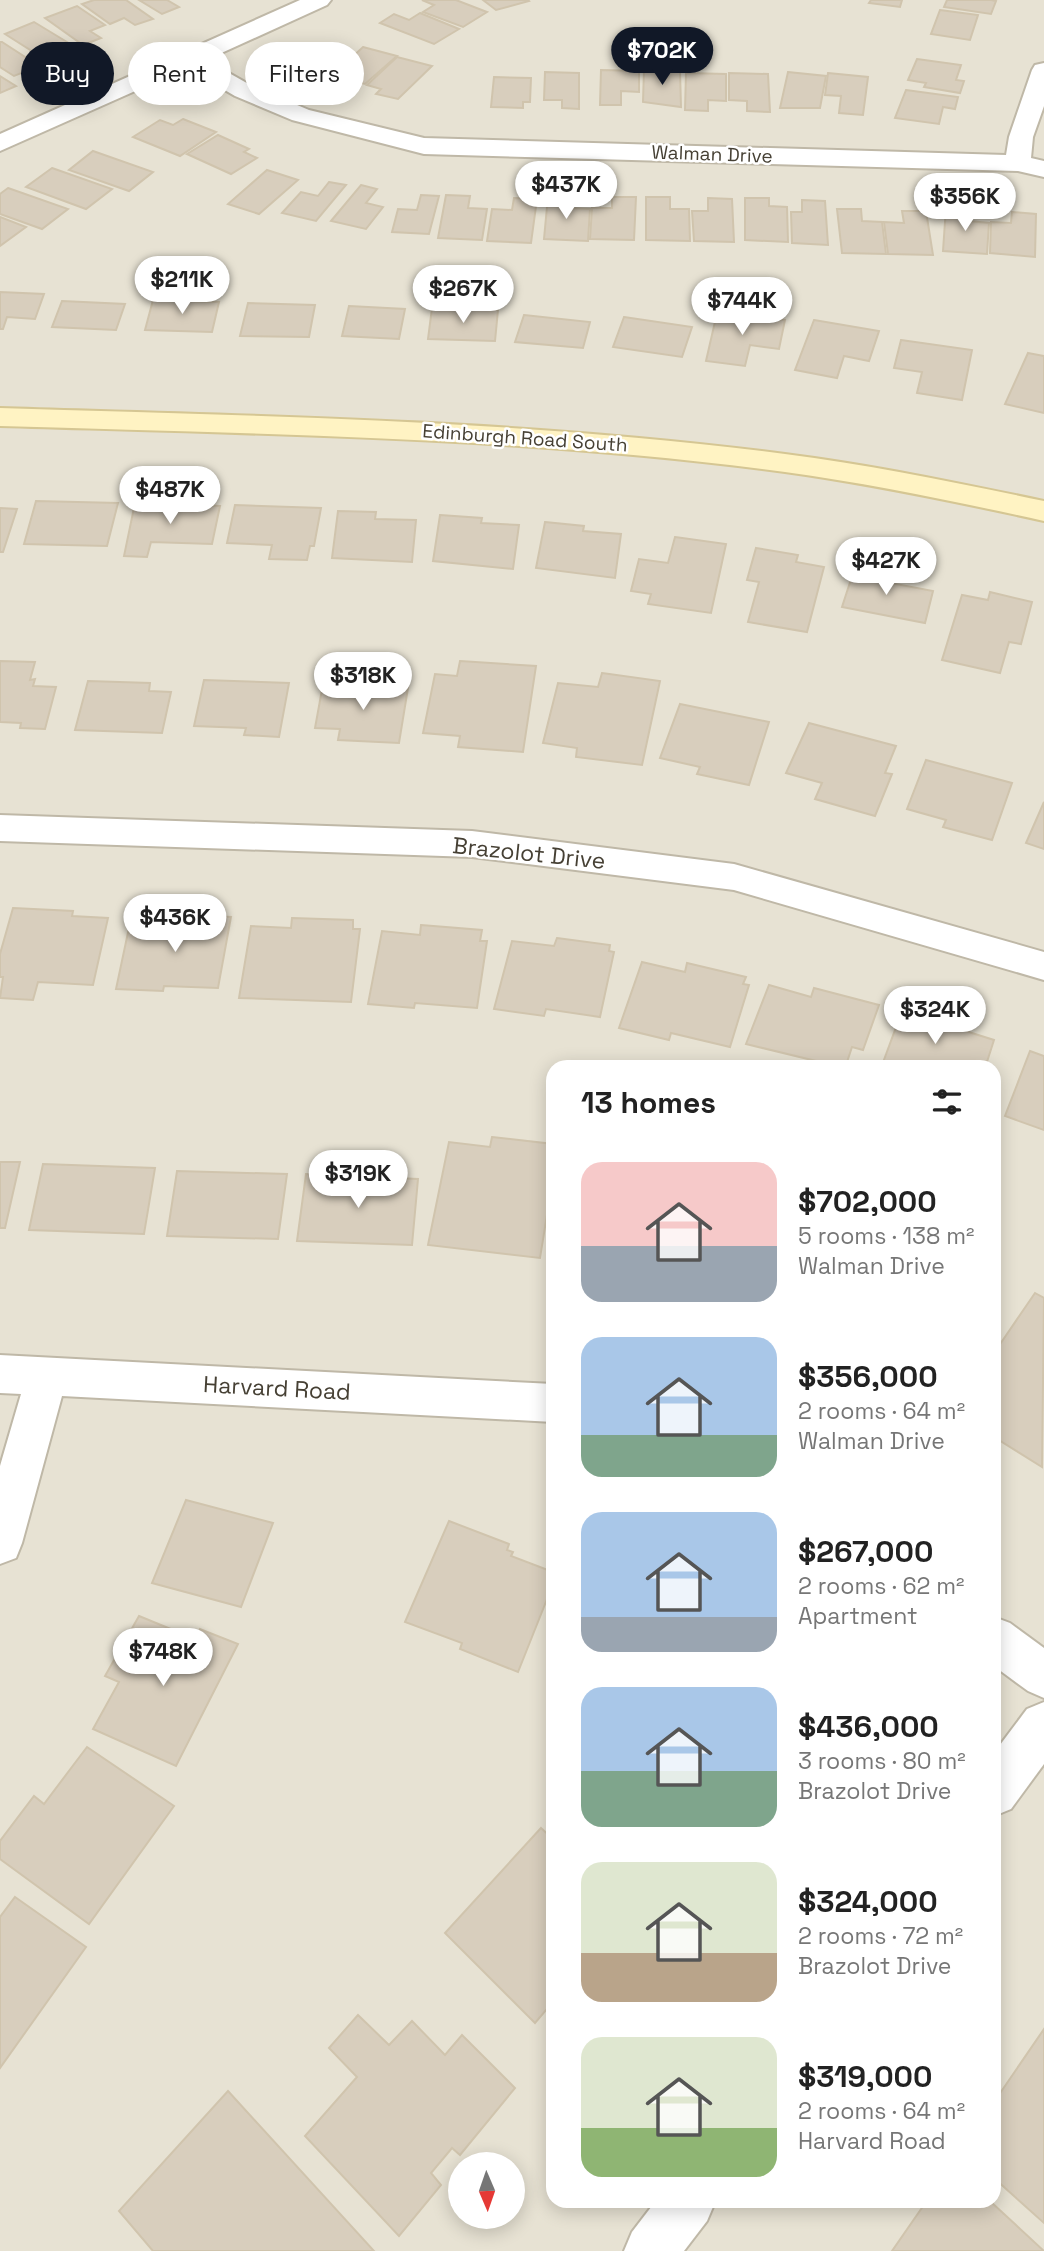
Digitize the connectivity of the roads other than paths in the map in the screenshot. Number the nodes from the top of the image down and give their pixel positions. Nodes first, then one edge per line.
1 (319, 0) edge
2 (223, 42) edge
3 (1044, 71) edge
4 (128, 85) edge
5 (231, 86) edge
6 (0, 144) edge
7 (1018, 163) junction
8 (1044, 169) edge
9 (0, 417) edge
10 (1044, 511) edge
11 (0, 828) edge
12 (1044, 966) edge
13 (0, 1374) edge
14 (47, 1376) junction
15 (546, 1403) edge
16 (0, 1543) edge
17 (1001, 1644) edge
18 (1044, 1675) edge
19 (1044, 1725) edge
20 (1001, 1783) edge
21 (683, 2208) edge
22 (651, 2251) edge

1 - 2 street
3 - 7 street
4 - 6 street
5 - 7 street, Walman Drive
7 - 8 street, Walman Drive
9 - 10 main road, Edinburgh Road South
11 - 12 street, Brazolot Drive
13 - 14 street, Harvard Road
14 - 15 street, Harvard Road
14 - 16 street
17 - 18 street
19 - 20 street
21 - 22 street

